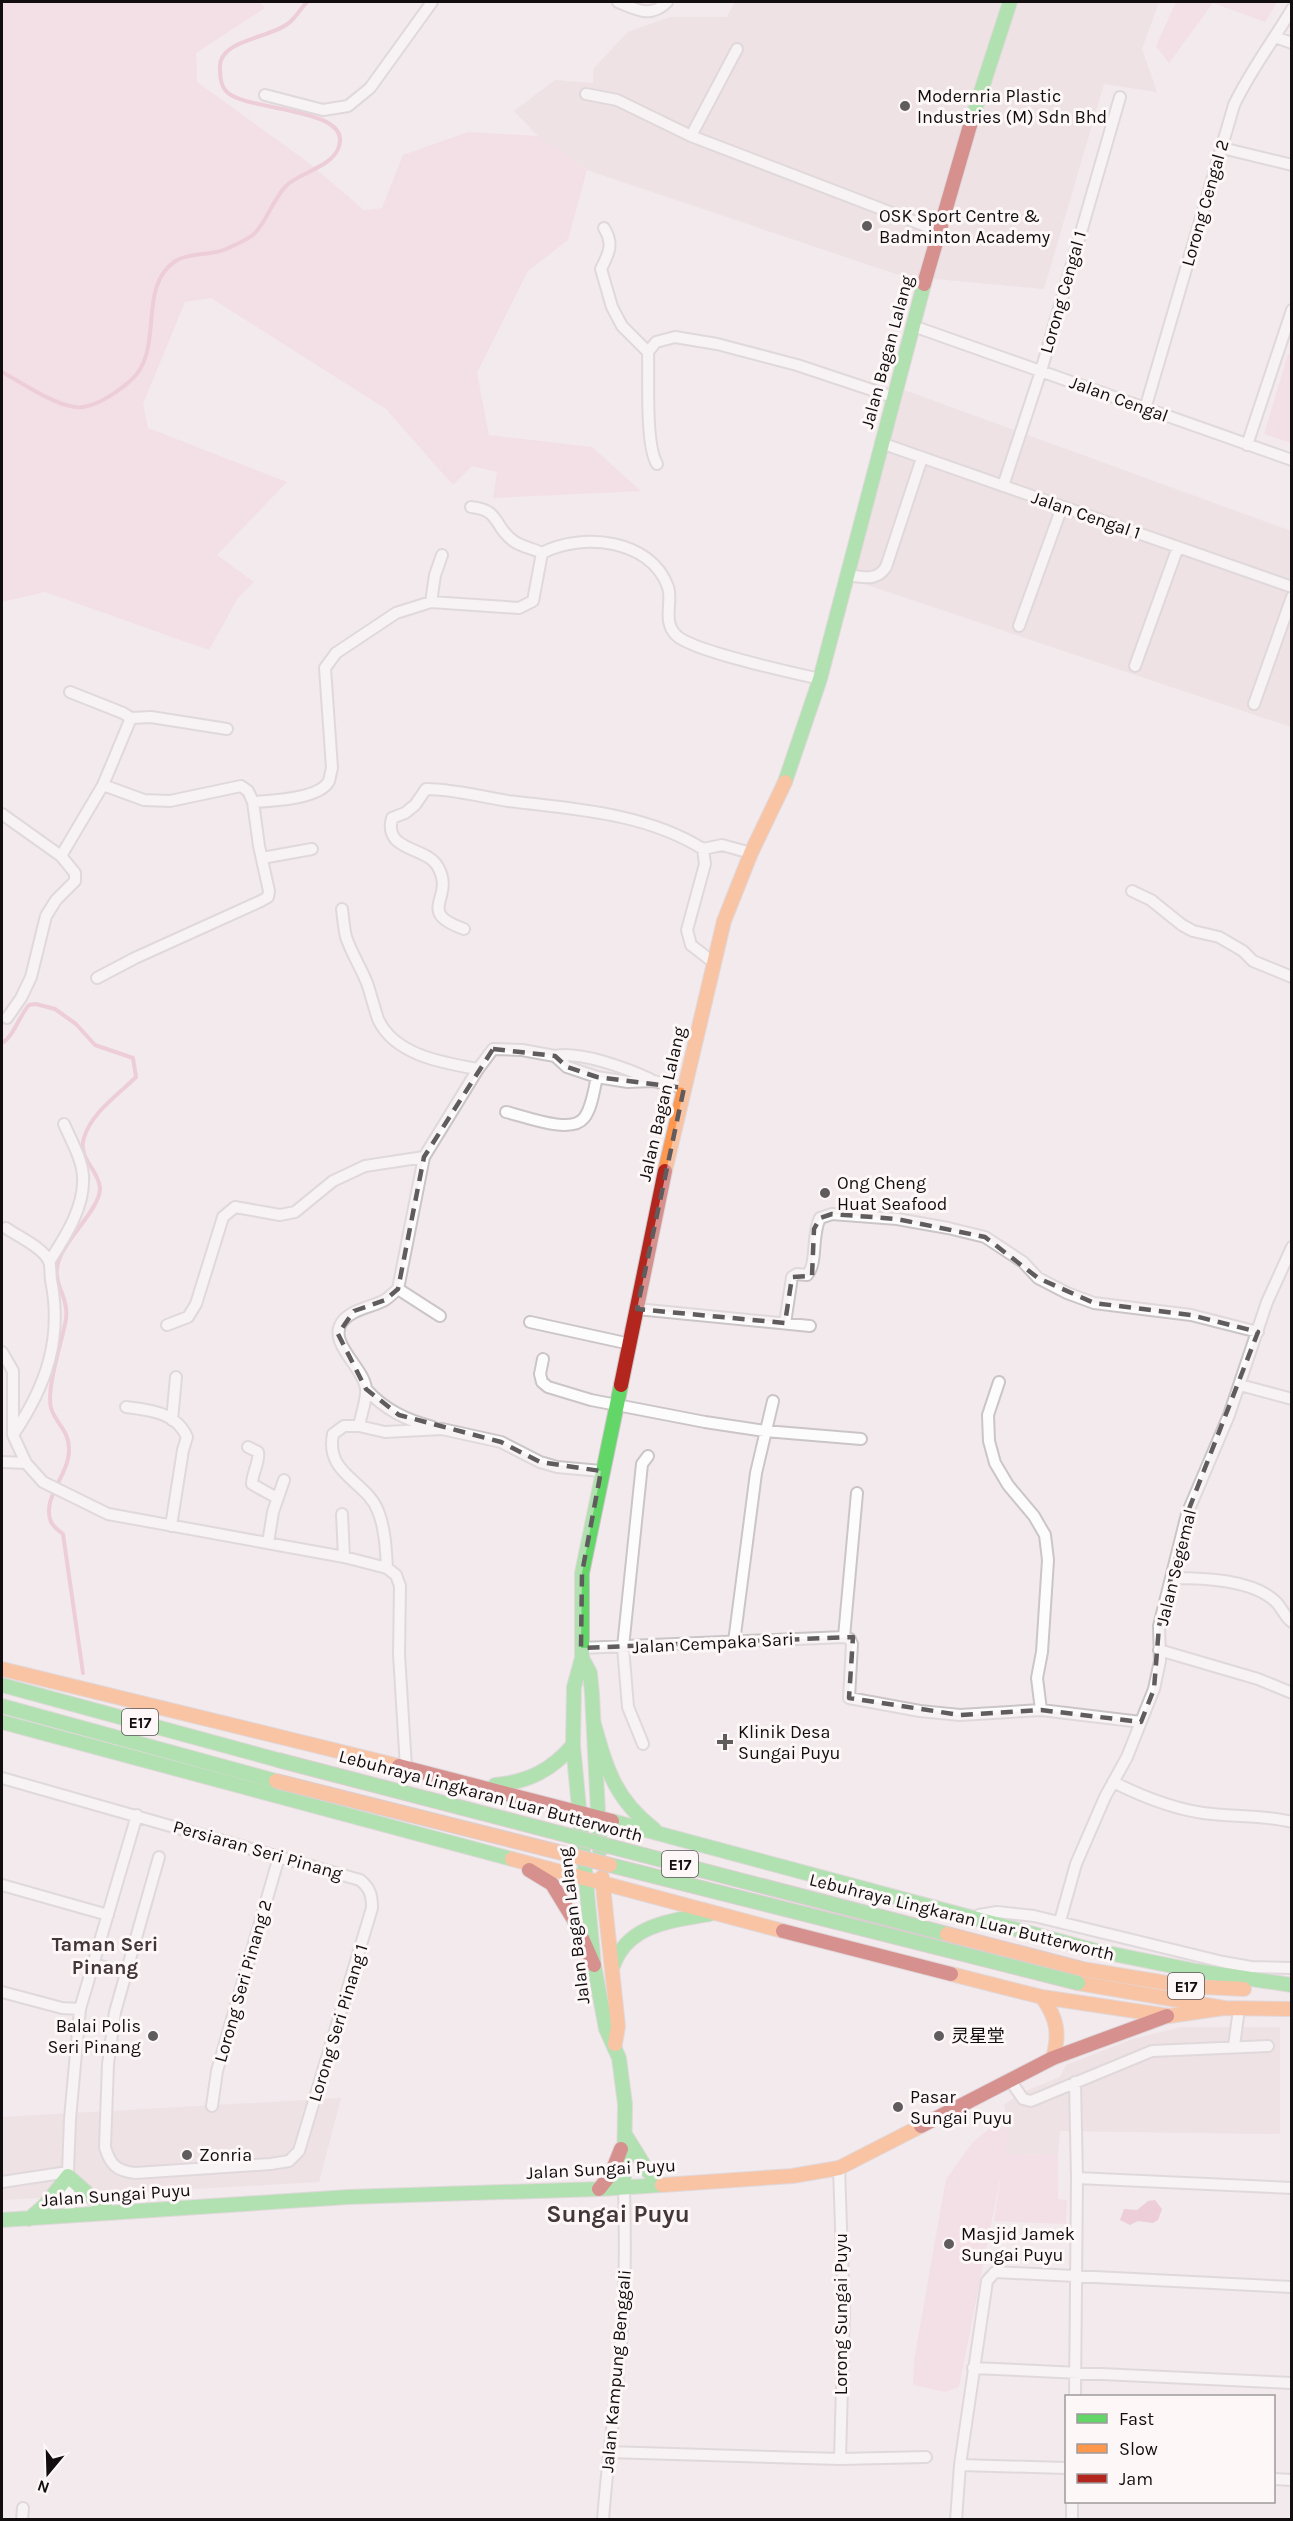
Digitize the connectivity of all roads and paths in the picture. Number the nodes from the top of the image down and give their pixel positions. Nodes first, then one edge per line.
1 (432, 2) edge
2 (618, 2) edge
3 (667, 2) edge
4 (1010, 2) edge
5 (1292, 9) edge
6 (1275, 37) junction
7 (1292, 43) edge
8 (737, 49) dead end
9 (586, 94) dead end
10 (265, 95) dead end
11 (1119, 97) dead end
12 (691, 136) junction
13 (1222, 148) junction
14 (1292, 165) edge
15 (604, 228) dead end
16 (939, 231) junction
17 (1292, 310) edge
18 (913, 326) junction
19 (648, 352) junction
20 (1041, 371) junction
21 (893, 397) junction
22 (1145, 408) junction
23 (881, 443) junction
24 (1247, 445) junction
25 (922, 458) junction
26 (1292, 460) edge
27 (657, 464) dead end
28 (1003, 486) junction
29 (471, 507) dead end
30 (1062, 507) junction
31 (1178, 547) junction
32 (543, 553) junction
33 (442, 555) dead end
34 (847, 575) junction
35 (1292, 587) edge
36 (1292, 597) edge
37 (431, 602) junction
38 (1019, 626) dead end
39 (1135, 666) dead end
40 (820, 679) junction
41 (70, 692) dead end
42 (1254, 704) dead end
43 (131, 718) junction
44 (227, 729) dead end
45 (103, 785) junction
46 (254, 802) junction
47 (2, 814) edge
48 (312, 849) dead end
49 (703, 849) junction
50 (751, 853) junction
51 (61, 856) junction
52 (262, 858) junction
53 (1132, 891) dead end
54 (342, 909) dead end
55 (464, 929) dead end
56 (713, 962) junction
57 (1292, 977) edge
58 (97, 978) dead end
59 (7, 1018) dead end
60 (555, 1056) junction
61 (478, 1069) junction
62 (597, 1077) junction
63 (653, 1081) junction
64 (684, 1088) junction
65 (506, 1112) dead end
66 (64, 1124) dead end
67 (424, 1158) junction
68 (6, 1228) dead end
69 (1292, 1247) edge
70 (49, 1262) junction
71 (398, 1289) junction
72 (637, 1309) junction
73 (440, 1316) dead end
74 (530, 1322) dead end
75 (785, 1323) junction
76 (167, 1325) dead end
77 (810, 1326) dead end
78 (1258, 1332) junction
79 (630, 1344) junction
80 (2, 1352) edge
81 (543, 1359) dead end
82 (176, 1377) dead end
83 (999, 1383) dead end
84 (1240, 1385) junction
85 (366, 1389) junction
86 (1292, 1399) edge
87 (773, 1401) dead end
88 (616, 1405) junction
89 (126, 1407) dead end
90 (172, 1420) junction
91 (359, 1426) junction
92 (442, 1429) junction
93 (765, 1431) junction
94 (13, 1435) junction
95 (861, 1439) dead end
96 (248, 1447) dead end
97 (648, 1456) dead end
98 (2, 1462) edge
99 (26, 1463) junction
100 (601, 1472) junction
101 (284, 1480) dead end
102 (857, 1493) dead end
103 (277, 1498) junction
104 (342, 1514) dead end
105 (171, 1526) junction
106 (268, 1543) junction
107 (344, 1557) junction
108 (387, 1568) junction
109 (1172, 1578) junction
110 (1292, 1622) edge
111 (844, 1637) junction
112 (734, 1642) junction
113 (623, 1647) junction
114 (1160, 1650) junction
115 (582, 1653) junction
116 (2, 1669) edge
117 (2, 1685) edge
118 (1292, 1693) edge
119 (2, 1706) edge
120 (1041, 1710) junction
121 (2, 1722) edge
122 (1142, 1722) junction
123 (594, 1724) junction
124 (644, 1744) dead end
125 (573, 1745) junction
126 (406, 1768) junction
127 (2, 1778) edge
128 (1113, 1782) junction
129 (475, 1785) junction
130 (512, 1794) junction
131 (580, 1812) junction
132 (137, 1815) junction
133 (597, 1816) junction
134 (1292, 1822) edge
135 (662, 1835) junction
136 (683, 1841) junction
137 (497, 1855) junction
138 (159, 1857) dead end
139 (279, 1857) junction
140 (586, 1879) junction
141 (602, 1883) junction
142 (2, 1885) edge
143 (372, 1895) joint
144 (674, 1902) junction
145 (715, 1913) junction
146 (108, 1916) junction
147 (967, 1917) junction
148 (1060, 1921) junction
149 (94, 1964) junction
150 (594, 1965) junction
151 (613, 1966) junction
152 (1292, 1968) edge
153 (126, 1973) junction
154 (1292, 1986) edge
155 (2, 1992) edge
156 (1042, 1997) junction
157 (1224, 2008) junction
158 (80, 2009) junction
159 (1239, 2009) junction
160 (1292, 2009) edge
161 (1169, 2016) junction
162 (615, 2044) junction
163 (1234, 2046) junction
164 (1269, 2046) dead end
165 (1053, 2058) junction
166 (1010, 2080) junction
167 (1075, 2082) junction
168 (212, 2106) dead end
169 (626, 2136) junction
170 (839, 2168) junction
171 (68, 2174) junction
172 (1077, 2178) junction
173 (2, 2182) edge
174 (660, 2184) junction
175 (624, 2186) junction
176 (1292, 2188) edge
177 (599, 2189) junction
178 (110, 2213) junction
179 (70, 2216) junction
180 (29, 2219) junction
181 (2, 2220) edge
182 (1077, 2276) junction
183 (1292, 2287) edge
184 (974, 2368) junction
185 (1077, 2373) junction
186 (1292, 2383) edge
187 (1075, 2395) edge
188 (608, 2452) junction
189 (926, 2457) dead end
190 (840, 2459) junction
191 (960, 2465) junction
192 (1065, 2468) edge
193 (1275, 2479) edge
194 (1292, 2480) edge
195 (1072, 2503) edge
196 (603, 2520) edge
197 (956, 2520) edge
198 (1072, 2520) edge

1 - 10 street
2 - 3 street
4 - 16 main road, Jalan Bagan Lalang
5 - 6 street, Lorong Cengal 2
6 - 7 street
6 - 13 street, Lorong Cengal 2
8 - 12 street
9 - 12 street
11 - 20 street, Lorong Cengal 1
12 - 16 street
13 - 14 street
13 - 22 street, Lorong Cengal 2
15 - 19 street
16 - 18 main road, Jalan Bagan Lalang
17 - 24 street
18 - 20 street, Jalan Cengal
18 - 21 main road, Jalan Bagan Lalang
19 - 21 street
19 - 27 street
20 - 22 street, Jalan Cengal
20 - 28 street, Lorong Cengal 1
21 - 23 main road, Jalan Bagan Lalang
22 - 24 street, Jalan Cengal
23 - 25 street, Jalan Cengal 1
23 - 34 main road, Jalan Bagan Lalang
24 - 26 street, Jalan Cengal
25 - 28 street, Jalan Cengal 1
25 - 34 street
28 - 30 street, Jalan Cengal 1
29 - 32 street
30 - 31 street, Jalan Cengal 1
30 - 38 street
31 - 35 street, Jalan Cengal 1
31 - 39 street
32 - 37 street
32 - 40 street
33 - 37 street
34 - 40 main road, Jalan Bagan Lalang
36 - 42 street
37 - 46 street
40 - 50 main road, Jalan Bagan Lalang
41 - 43 street
43 - 44 street
43 - 45 street
45 - 46 street
45 - 51 street
46 - 52 street
47 - 51 street
48 - 52 street
49 - 50 street
49 - 55 street
49 - 56 street
50 - 56 main road, Jalan Bagan Lalang
51 - 59 street
52 - 58 street
53 - 57 street
54 - 61 street
56 - 64 main road, Jalan Bagan Lalang
60 - 61 street
60 - 62 street
60 - 63 street
61 - 67 street
62 - 63 street
62 - 65 street
63 - 64 street
64 - 72 main road, Jalan Bagan Lalang
66 - 70 street
67 - 71 street
67 - 76 street
68 - 70 street
69 - 78 street, Jalan Segemal
70 - 94 street
71 - 73 street
71 - 85 street
72 - 75 street
72 - 79 main road, Jalan Bagan Lalang
74 - 79 street
75 - 77 street
75 - 78 street
78 - 84 street, Jalan Segemal
79 - 88 main road, Jalan Bagan Lalang
80 - 94 street
81 - 88 street
82 - 90 street
83 - 120 street
84 - 86 street
84 - 109 street, Jalan Segemal
85 - 91 street
85 - 92 street
87 - 93 street
88 - 93 street
88 - 100 main road, Jalan Bagan Lalang
89 - 90 street
90 - 105 street
91 - 92 street
91 - 108 street
92 - 100 street
93 - 95 street
93 - 112 street
94 - 99 street
96 - 103 street
97 - 113 street
98 - 99 street
99 - 105 street
100 - 115 main road, Jalan Bagan Lalang
101 - 103 street
102 - 111 street
103 - 106 street
104 - 107 street
105 - 106 street
106 - 107 street
107 - 108 street
108 - 126 street
109 - 110 street
109 - 114 street, Jalan Segemal
111 - 112 street, Jalan Cempaka Sari
111 - 120 street
112 - 113 street, Jalan Cempaka Sari
113 - 115 street, Jalan Cempaka Sari
113 - 124 street
114 - 118 street
114 - 122 street, Jalan Segemal
115 - 123 main road, Jalan Bagan Lalang
115 - 125 main road, Jalan Bagan Lalang
116 - 126 main road
117 - 154 main road, Lebuhraya Lingkaran Luar Butterworth / E17, bridge
119 - 157 main road, Lebuhraya Lingkaran Luar Butterworth / E17, bridge
120 - 122 street
121 - 137 main road
122 - 128 street, Jalan Segemal
123 - 133 main road, Jalan Bagan Lalang
123 - 135 main road
125 - 129 main road
125 - 131 main road, Jalan Bagan Lalang
126 - 129 main road
127 - 132 street, Persiaran Seri Pinang
128 - 134 street
128 - 148 street, Jalan Segemal
129 - 130 main road
130 - 131 main road
130 - 137 main road
131 - 133 main road
131 - 140 main road, Jalan Bagan Lalang
132 - 139 street, Persiaran Seri Pinang
132 - 146 street
133 - 135 main road
133 - 141 main road, Jalan Bagan Lalang
135 - 136 main road
136 - 144 main road
136 - 147 main road
137 - 140 main road
137 - 150 main road
138 - 153 street
139 - 143 street, Persiaran Seri Pinang
139 - 168 street, Lorong Seri Pinang 2
140 - 141 main road
140 - 150 main road, Jalan Bagan Lalang
141 - 144 main road
141 - 151 main road, Jalan Bagan Lalang
142 - 146 street
143 - 153 street, Lorong Seri Pinang 1
144 - 145 main road
145 - 151 main road
145 - 156 main road
146 - 149 street
147 - 148 street
147 - 154 main road
148 - 152 street
149 - 153 street
149 - 158 street
150 - 162 main road, Jalan Bagan Lalang
151 - 162 main road, Jalan Bagan Lalang
155 - 158 street
156 - 161 main road
156 - 165 main road
157 - 159 main road, Lebuhraya Lingkaran Luar Butterworth / E17
157 - 161 main road
158 - 171 street
159 - 160 main road, Lebuhraya Lingkaran Luar Butterworth / E17
159 - 163 street
161 - 165 main road, Jalan Sungai Puyu
162 - 169 main road, Jalan Bagan Lalang
163 - 164 street
163 - 167 street
165 - 166 main road, Jalan Sungai Puyu
166 - 167 street
166 - 170 main road, Jalan Sungai Puyu
167 - 172 street
169 - 174 main road
169 - 175 main road, Jalan Bagan Lalang
169 - 177 main road
170 - 174 main road, Jalan Sungai Puyu
170 - 190 street, Lorong Sungai Puyu
171 - 173 street
171 - 178 main road
171 - 179 street
171 - 180 main road
172 - 176 street
172 - 182 street
174 - 175 main road, Jalan Sungai Puyu
175 - 177 main road, Jalan Sungai Puyu
175 - 188 street, Jalan Kampung Benggali
177 - 178 main road, Jalan Sungai Puyu
178 - 179 main road, Jalan Sungai Puyu
179 - 180 main road, Jalan Sungai Puyu
180 - 181 main road, Jalan Sungai Puyu
182 - 183 street
182 - 184 street
182 - 185 street
184 - 185 street
184 - 191 street
185 - 186 street
185 - 187 street
188 - 190 street
188 - 196 street, Jalan Kampung Benggali
189 - 190 street
191 - 192 street
191 - 197 street
193 - 194 street
195 - 198 street

